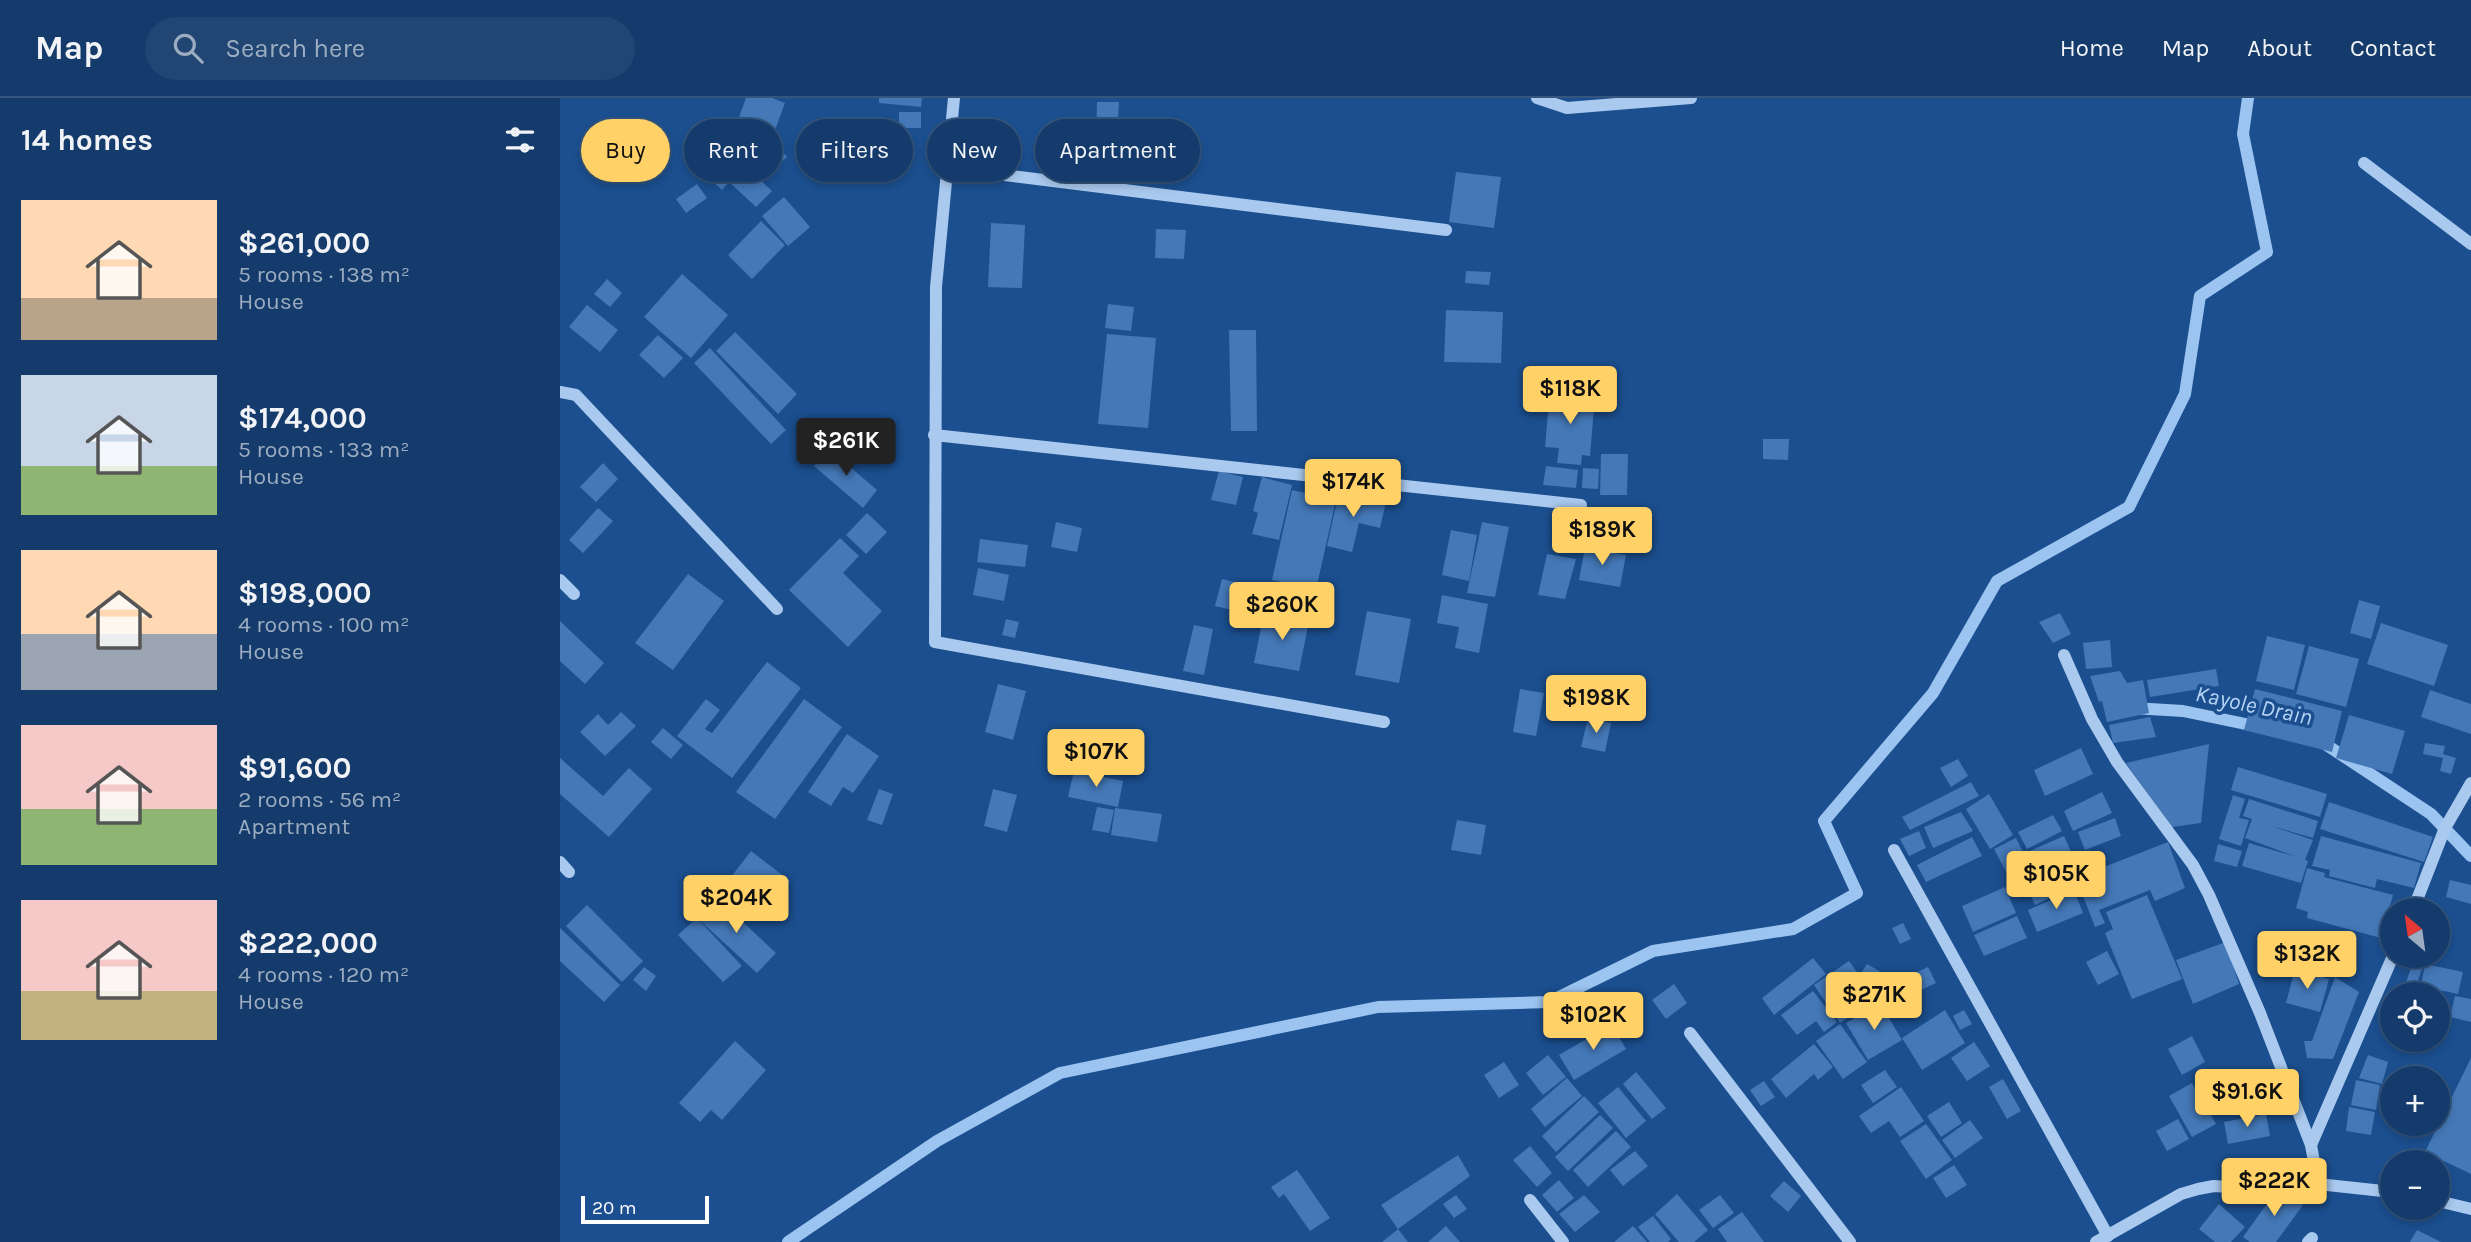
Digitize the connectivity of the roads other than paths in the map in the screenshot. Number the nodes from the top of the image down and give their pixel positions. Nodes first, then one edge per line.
1 (954, 98) edge
2 (1537, 98) edge
3 (1691, 98) edge
4 (952, 119) edge
5 (2364, 163) dead end
6 (1021, 177) edge
7 (946, 182) edge
8 (1446, 230) dead end
9 (2471, 244) edge
10 (560, 391) edge
11 (934, 435) junction
12 (1581, 505) dead end
13 (560, 580) edge
14 (574, 594) dead end
15 (777, 609) dead end
16 (2064, 655) dead end
17 (1384, 722) dead end
18 (2471, 783) edge
19 (1894, 850) dead end
20 (2418, 898) edge
21 (2388, 968) edge
22 (1690, 1033) dead end
23 (2311, 1145) junction
24 (2318, 1184) junction
25 (2380, 1191) edge
26 (1530, 1200) dead end
27 (2450, 1204) edge
28 (2471, 1209) edge
29 (2102, 1239) edge
30 (1563, 1242) edge
31 (1850, 1242) edge

1 - 4 street
2 - 3 street
5 - 9 street
6 - 8 street
7 - 11 street
10 - 15 street
11 - 12 street
11 - 17 street
13 - 14 street
16 - 23 street
18 - 20 street
19 - 29 street
21 - 23 street
22 - 31 street
23 - 24 street
24 - 25 street
24 - 29 street
26 - 30 street
27 - 28 street

